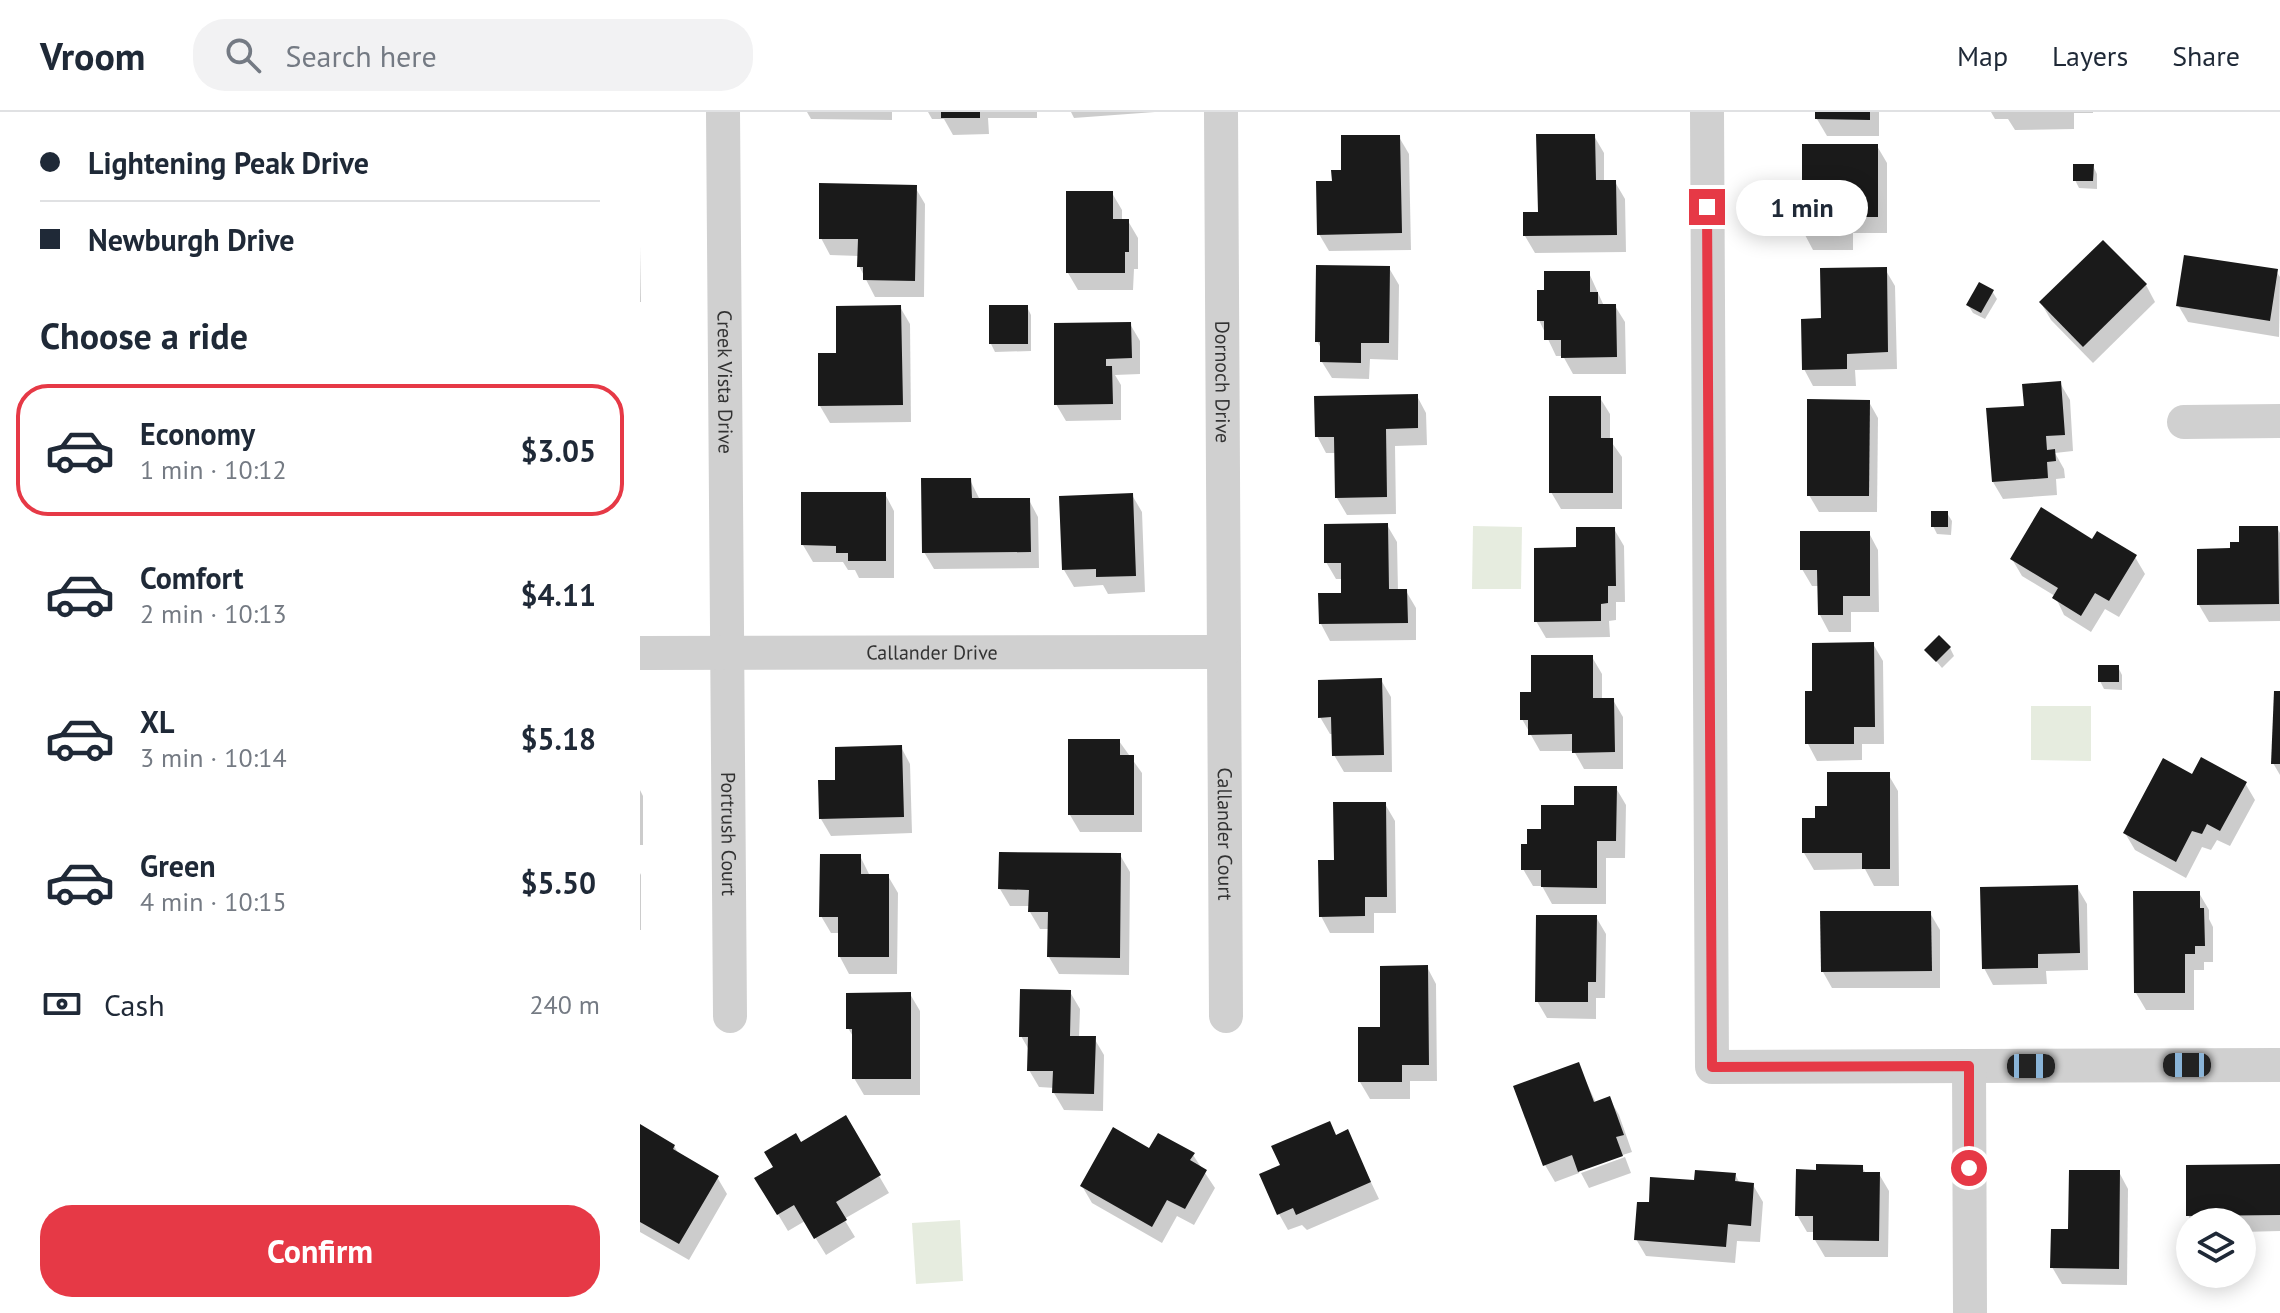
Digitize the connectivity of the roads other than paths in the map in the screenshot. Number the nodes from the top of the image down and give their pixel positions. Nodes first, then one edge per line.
1 (723, 112) edge
2 (1221, 112) edge
3 (1707, 112) edge
4 (2280, 421) edge
5 (2184, 422) dead end
6 (1224, 652) junction
7 (640, 653) edge
8 (727, 653) junction
9 (730, 1016) dead end
10 (1226, 1016) dead end
11 (2280, 1065) edge
12 (1969, 1066) junction
13 (1970, 1313) edge

1 - 8 street, Creek Vista Drive
2 - 6 street, Dornoch Drive
3 - 12 street
4 - 5 street
6 - 8 street, Callander Drive
6 - 10 street, Callander Court
7 - 8 street, Callander Drive
8 - 9 street, Portrush Court
11 - 12 street
12 - 13 street

